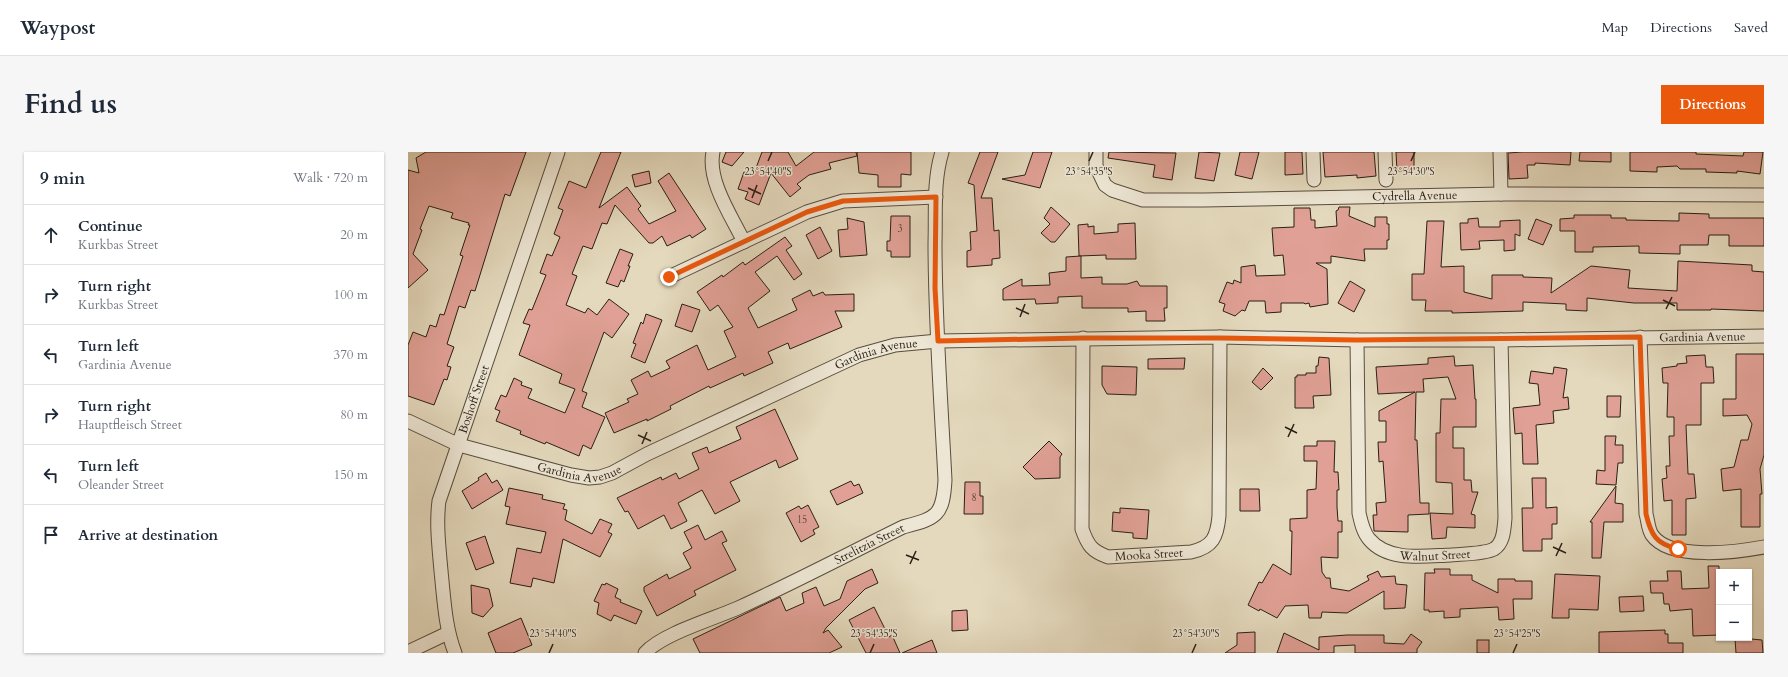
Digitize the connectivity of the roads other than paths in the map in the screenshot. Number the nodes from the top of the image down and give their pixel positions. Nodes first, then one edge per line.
1 (558, 152) edge
2 (713, 152) edge
3 (942, 152) edge
4 (1096, 152) edge
5 (1313, 152) edge
6 (1385, 152) edge
7 (1500, 152) edge
8 (1314, 180) dead end
9 (1386, 180) dead end
10 (1500, 194) junction
11 (1764, 195) edge
12 (936, 197) junction
13 (744, 242) junction
14 (669, 277) dead end
15 (1764, 336) edge
16 (1640, 337) junction
17 (1083, 338) junction
18 (1220, 338) junction
19 (1357, 340) junction
20 (1500, 340) junction
21 (938, 341) junction
22 (408, 421) edge
23 (459, 445) junction
24 (1764, 547) edge
25 (448, 633) junction
26 (408, 652) edge
27 (455, 653) edge
28 (645, 653) edge

1 - 23 street, Boshoff Street
2 - 13 street
3 - 12 street
4 - 10 street, Cydrella Avenue
5 - 8 street
6 - 9 street
7 - 10 street
10 - 11 street, Cydrella Avenue
12 - 13 street
12 - 21 street
13 - 14 street
15 - 16 street, Gardinia Avenue
16 - 20 street, Gardinia Avenue
16 - 24 street
17 - 18 street, Gardinia Avenue
17 - 18 street, Mooka Street
17 - 21 street, Gardinia Avenue
18 - 19 street, Gardinia Avenue
19 - 20 street, Gardinia Avenue
19 - 20 street, Walnut Street
21 - 23 street, Gardinia Avenue
21 - 28 street, Strelitzia Street
22 - 23 street, Gardinia Avenue
23 - 25 street, Boshoff Street
25 - 26 street
25 - 27 street, Boshoff Street

